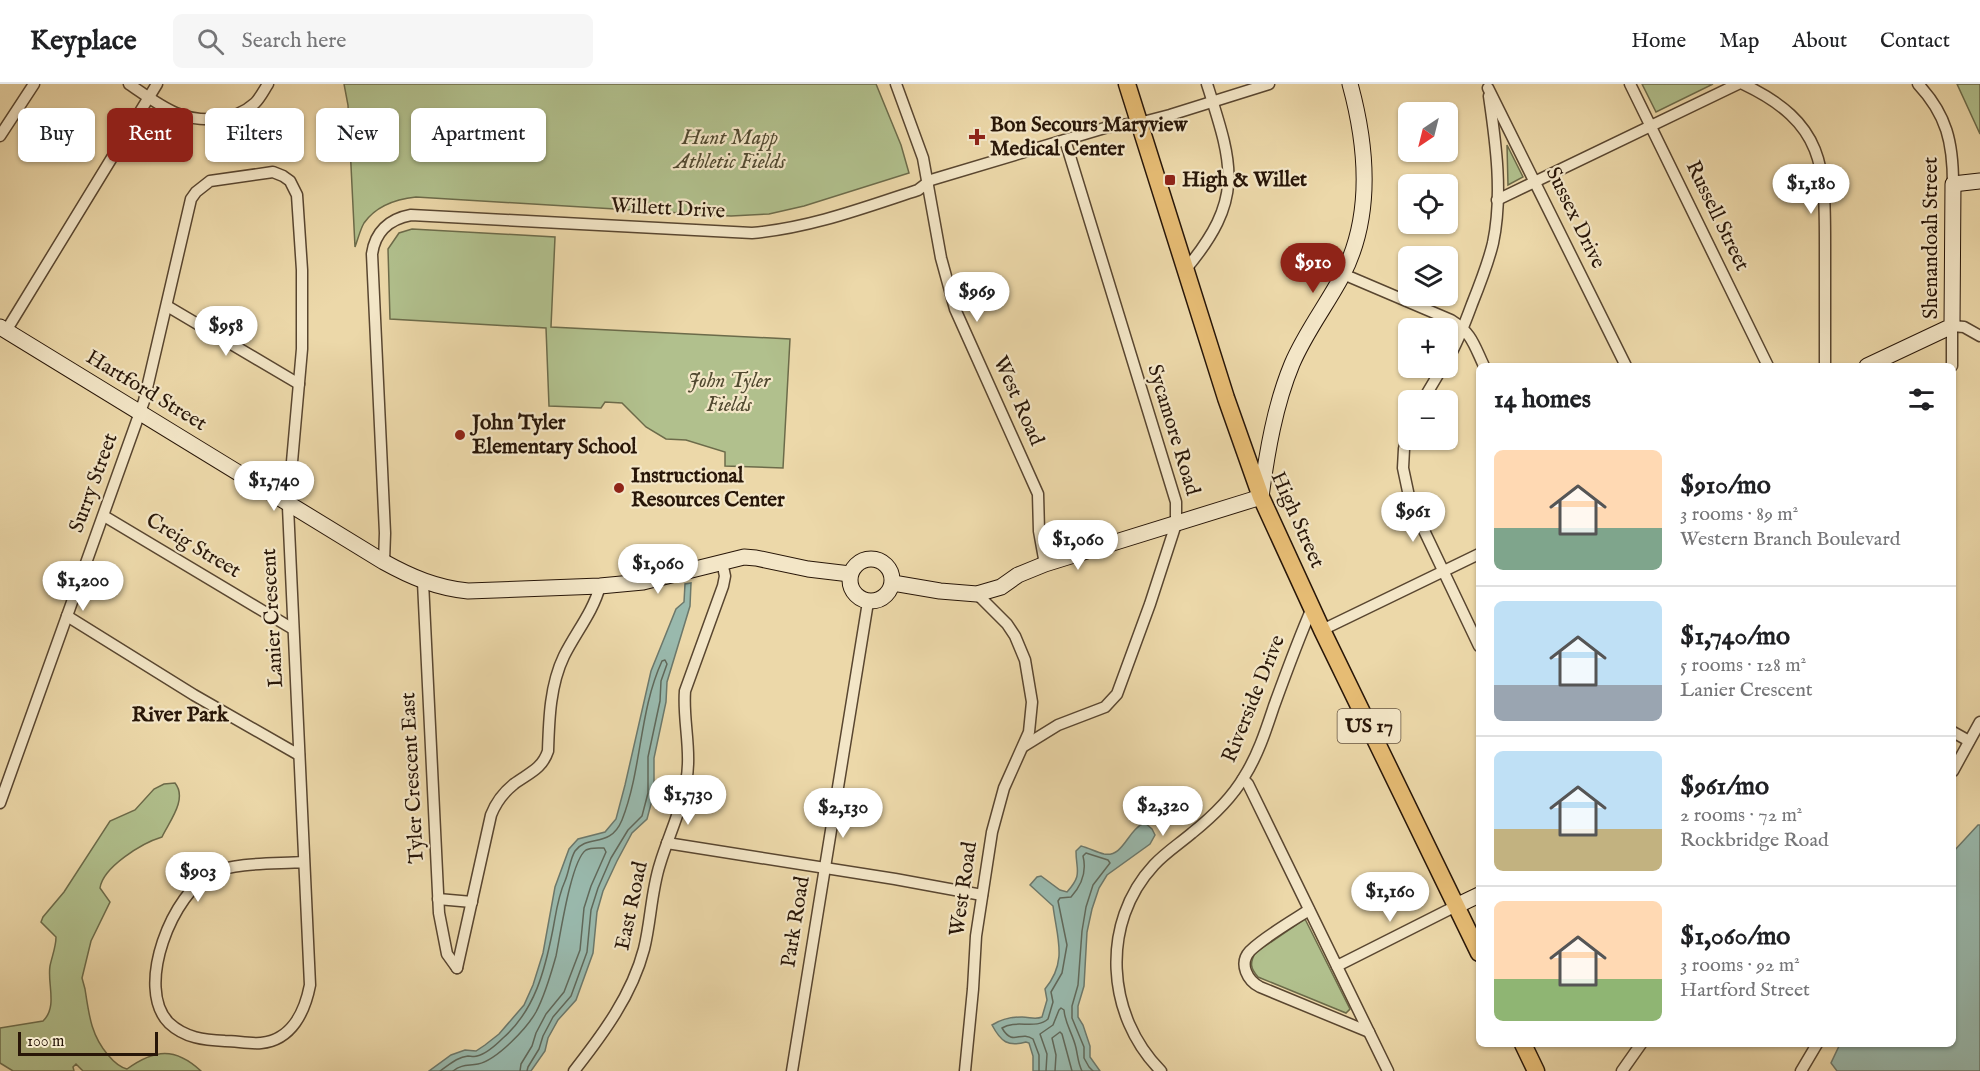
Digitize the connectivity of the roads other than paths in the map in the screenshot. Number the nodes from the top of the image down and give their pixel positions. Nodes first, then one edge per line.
1 (34, 84) edge
2 (129, 84) edge
3 (157, 84) edge
4 (268, 84) edge
5 (896, 84) edge
6 (1127, 84) edge
7 (1207, 84) edge
8 (1269, 84) edge
9 (1350, 84) edge
10 (1630, 84) edge
11 (1741, 84) edge
12 (1918, 84) edge
13 (1488, 86) edge
14 (149, 97) junction
15 (1213, 101) junction
16 (1139, 122) junction
17 (1651, 126) junction
18 (0, 136) edge
19 (1065, 140) junction
20 (1980, 181) edge
21 (1536, 182) junction
22 (928, 183) junction
23 (1953, 184) junction
24 (1497, 200) junction
25 (1186, 270) junction
26 (1343, 274) junction
27 (167, 306) junction
28 (1952, 326) junction
29 (1463, 328) junction
30 (3, 329) edge
31 (1980, 336) edge
32 (1458, 338) edge
33 (1483, 363) edge
34 (1625, 363) edge
35 (1767, 363) edge
36 (1825, 363) edge
37 (1874, 363) edge
38 (1952, 363) edge
39 (299, 384) junction
40 (140, 412) junction
41 (1404, 450) edge
42 (1261, 497) junction
43 (288, 503) junction
44 (104, 516) junction
45 (1176, 524) junction
46 (1476, 556) edge
47 (722, 561) junction
48 (384, 562) junction
49 (1045, 564) junction
50 (1443, 572) junction
51 (850, 574) junction
52 (423, 582) junction
53 (893, 583) junction
54 (600, 586) junction
55 (977, 594) junction
56 (868, 602) junction
57 (1312, 608) junction
58 (67, 616) junction
59 (293, 629) junction
60 (1322, 630) junction
61 (1476, 640) edge
62 (1980, 722) edge
63 (1956, 734) edge
64 (1969, 741) junction
65 (1024, 746) junction
66 (299, 755) junction
67 (1956, 765) edge
68 (1243, 779) junction
69 (0, 803) edge
70 (668, 843) junction
71 (303, 862) junction
72 (825, 868) junction
73 (982, 895) junction
74 (1476, 896) edge
75 (438, 899) junction
76 (472, 902) junction
77 (1456, 906) junction
78 (1310, 910) junction
79 (1476, 947) edge
80 (1336, 966) junction
81 (1369, 1032) junction
82 (1524, 1047) edge
83 (1639, 1047) edge
84 (1815, 1047) edge
85 (574, 1071) edge
86 (792, 1071) edge
87 (964, 1071) edge
88 (1161, 1071) edge
89 (1388, 1071) edge
90 (1536, 1071) edge
91 (1622, 1071) edge
92 (1801, 1071) edge

1 - 18 street
2 - 14 street
3 - 14 street
4 - 14 street
5 - 22 street, West Road
6 - 16 main road, High Street / US 17
7 - 15 street
8 - 15 street, Willett Drive
9 - 26 street
10 - 17 street, Russell Street
11 - 17 street
11 - 36 street
12 - 23 street, Shenandoah Street
13 - 21 street, Sussex Drive
13 - 24 street
14 - 30 street
15 - 16 street, Willett Drive
15 - 25 street
16 - 19 street, Willett Drive
16 - 25 main road, High Street / US 17
17 - 21 street
17 - 35 street, Russell Street
19 - 22 street, Willett Drive
19 - 45 street, Sycamore Road
20 - 23 street
21 - 24 street
21 - 34 street, Sussex Drive
22 - 48 street, Willett Drive
22 - 49 street, West Road
23 - 28 street, Shenandoah Street
24 - 29 street
25 - 42 main road, High Street / US 17
26 - 29 street
26 - 42 street
27 - 39 street
27 - 39 street, Lanier Crescent
27 - 40 street, Lanier Crescent
28 - 31 street
28 - 37 street
28 - 38 street, Shenandoah Street
29 - 32 street
29 - 33 street
30 - 40 street, Hartford Street
39 - 43 street, Lanier Crescent
40 - 43 street, Hartford Street
40 - 44 street, Surry Street
41 - 50 street
42 - 45 street
42 - 57 main road, High Street / US 17
43 - 48 street, Hartford Street
43 - 59 street, Lanier Crescent
44 - 58 street, Surry Street
44 - 59 street, Creig Street
45 - 49 street
45 - 65 street, Sycamore Road
46 - 50 street
47 - 51 street, Hartford Street
47 - 54 street, Hartford Street
47 - 70 street, East Road
48 - 52 street, Hartford Street
49 - 55 street
50 - 60 street
50 - 61 street
51 - 53 street
51 - 56 street
52 - 54 street, Hartford Street
52 - 75 street, Tyler Crescent East
53 - 55 street
53 - 56 street
54 - 76 street
55 - 65 street, West Road
56 - 72 street, Park Road
57 - 60 main road, High Street / US 17
57 - 68 street, Riverside Drive
58 - 66 street
58 - 69 street, Surry Street
59 - 66 street, Lanier Crescent
60 - 77 main road, High Street / US 17
62 - 64 street
63 - 64 street
64 - 67 street
65 - 73 street, West Road
66 - 71 street, Lanier Crescent
68 - 78 street
68 - 88 street, Riverside Drive
70 - 72 street
70 - 85 street, East Road
71 - 71 street, Lanier Crescent
72 - 73 street
72 - 86 street, Park Road
73 - 87 street, West Road
74 - 77 street
75 - 76 street
75 - 76 street, Tyler Crescent East
77 - 79 main road, High Street / US 17
77 - 80 street
78 - 80 street
78 - 81 street
80 - 81 street
81 - 89 street
82 - 90 main road
83 - 91 street
84 - 92 street

